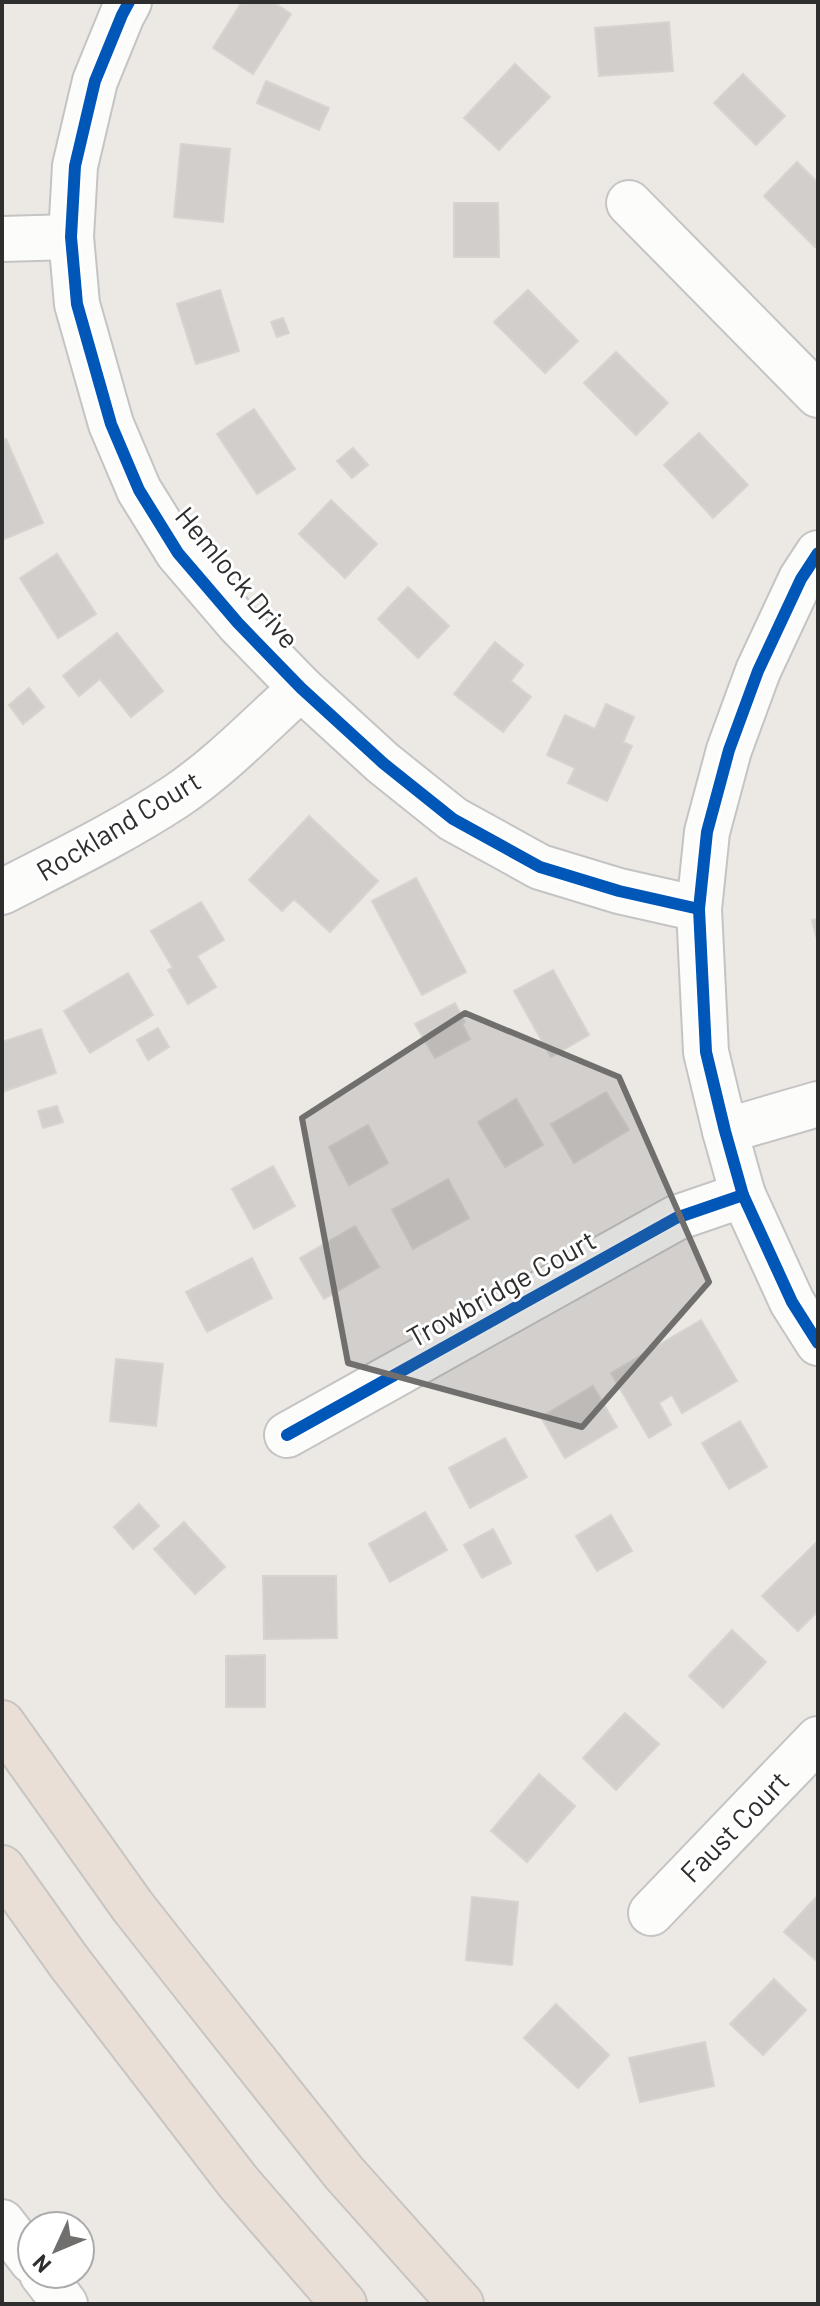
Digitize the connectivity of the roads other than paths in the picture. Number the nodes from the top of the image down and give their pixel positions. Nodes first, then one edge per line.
1 (129, 2) edge
2 (629, 203) dead end
3 (71, 237) junction
4 (2, 239) edge
5 (818, 395) edge
6 (818, 553) edge
7 (301, 688) junction
8 (2, 892) edge
9 (699, 909) junction
10 (818, 1104) edge
11 (725, 1131) junction
12 (743, 1195) junction
13 (818, 1343) edge
14 (287, 1435) dead end
15 (2, 1723) edge
16 (818, 1739) edge
17 (2, 1868) edge
18 (651, 1913) dead end
19 (2, 2222) edge
20 (16, 2240) edge
21 (344, 2304) edge
22 (461, 2304) edge

1 - 3 street, Hemlock Drive
2 - 5 street
3 - 4 street
3 - 7 street, Hemlock Drive
6 - 9 street
7 - 8 street, Rockland Court
7 - 9 street, Hemlock Drive
9 - 11 street
10 - 11 street
11 - 12 street
12 - 13 street
12 - 14 street, Trowbridge Court
15 - 22 highway
16 - 18 street, Faust Court
17 - 21 highway
19 - 20 street

